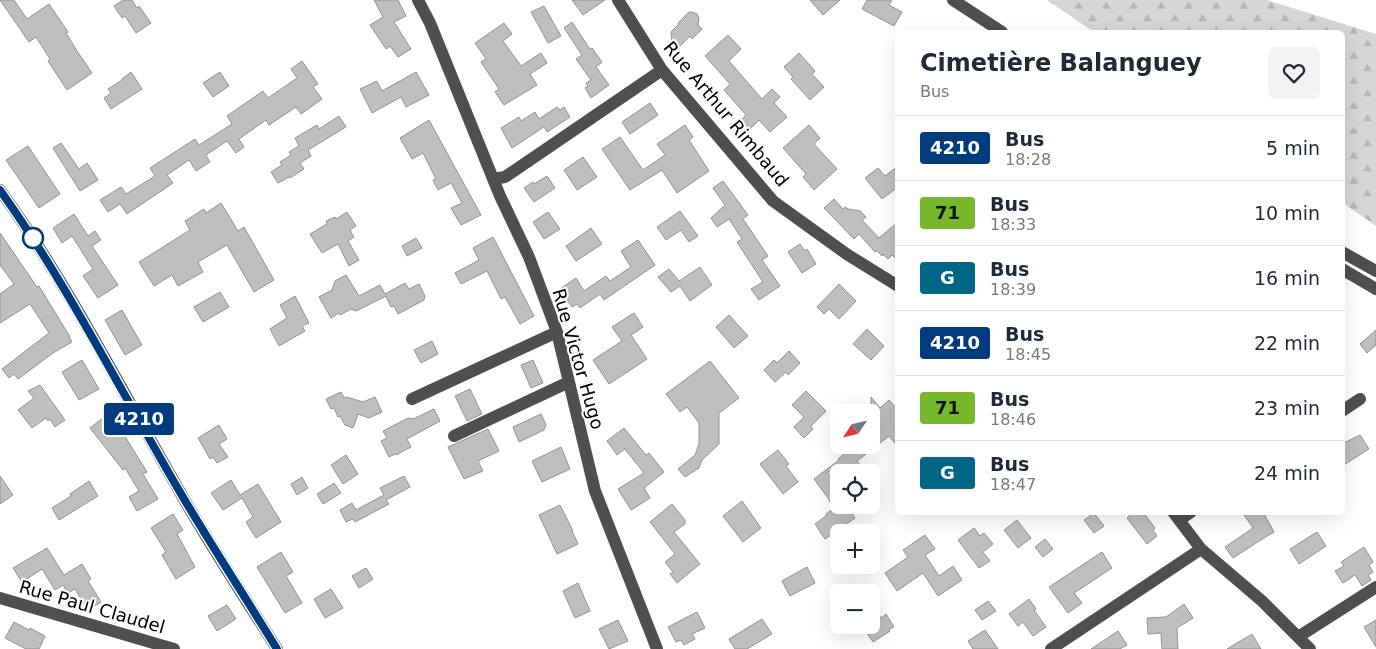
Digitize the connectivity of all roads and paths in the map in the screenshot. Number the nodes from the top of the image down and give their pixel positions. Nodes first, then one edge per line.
1 (418, 0) edge
2 (618, 0) edge
3 (953, 0) edge
4 (999, 30) edge
5 (662, 70) junction
6 (493, 179) junction
7 (0, 190) edge
8 (1345, 254) edge
9 (1345, 271) edge
10 (1376, 271) edge
11 (895, 284) edge
12 (1376, 289) edge
13 (556, 332) junction
14 (569, 382) junction
15 (412, 399) dead end
16 (1360, 399) dead end
17 (1345, 409) edge
18 (454, 436) dead end
19 (1176, 516) edge
20 (1201, 549) junction
21 (1376, 587) edge
22 (2, 602) edge
23 (1298, 637) junction
24 (174, 649) edge
25 (277, 649) edge
26 (657, 649) edge
27 (1050, 649) edge
28 (1310, 649) edge

1 - 6 street, Rue Victor Hugo
2 - 5 street, Rue Arthur Rimbaud
3 - 4 street
5 - 6 street
5 - 11 street, Rue Arthur Rimbaud
6 - 13 street, Rue Victor Hugo
7 - 25 street
8 - 10 street
9 - 12 street
13 - 14 street, Rue Victor Hugo
13 - 15 street
14 - 18 street
14 - 26 street, Rue Victor Hugo
16 - 17 street
19 - 20 street
20 - 23 street
20 - 27 street
21 - 23 street
22 - 24 street, Rue Paul Claudel
23 - 28 street

